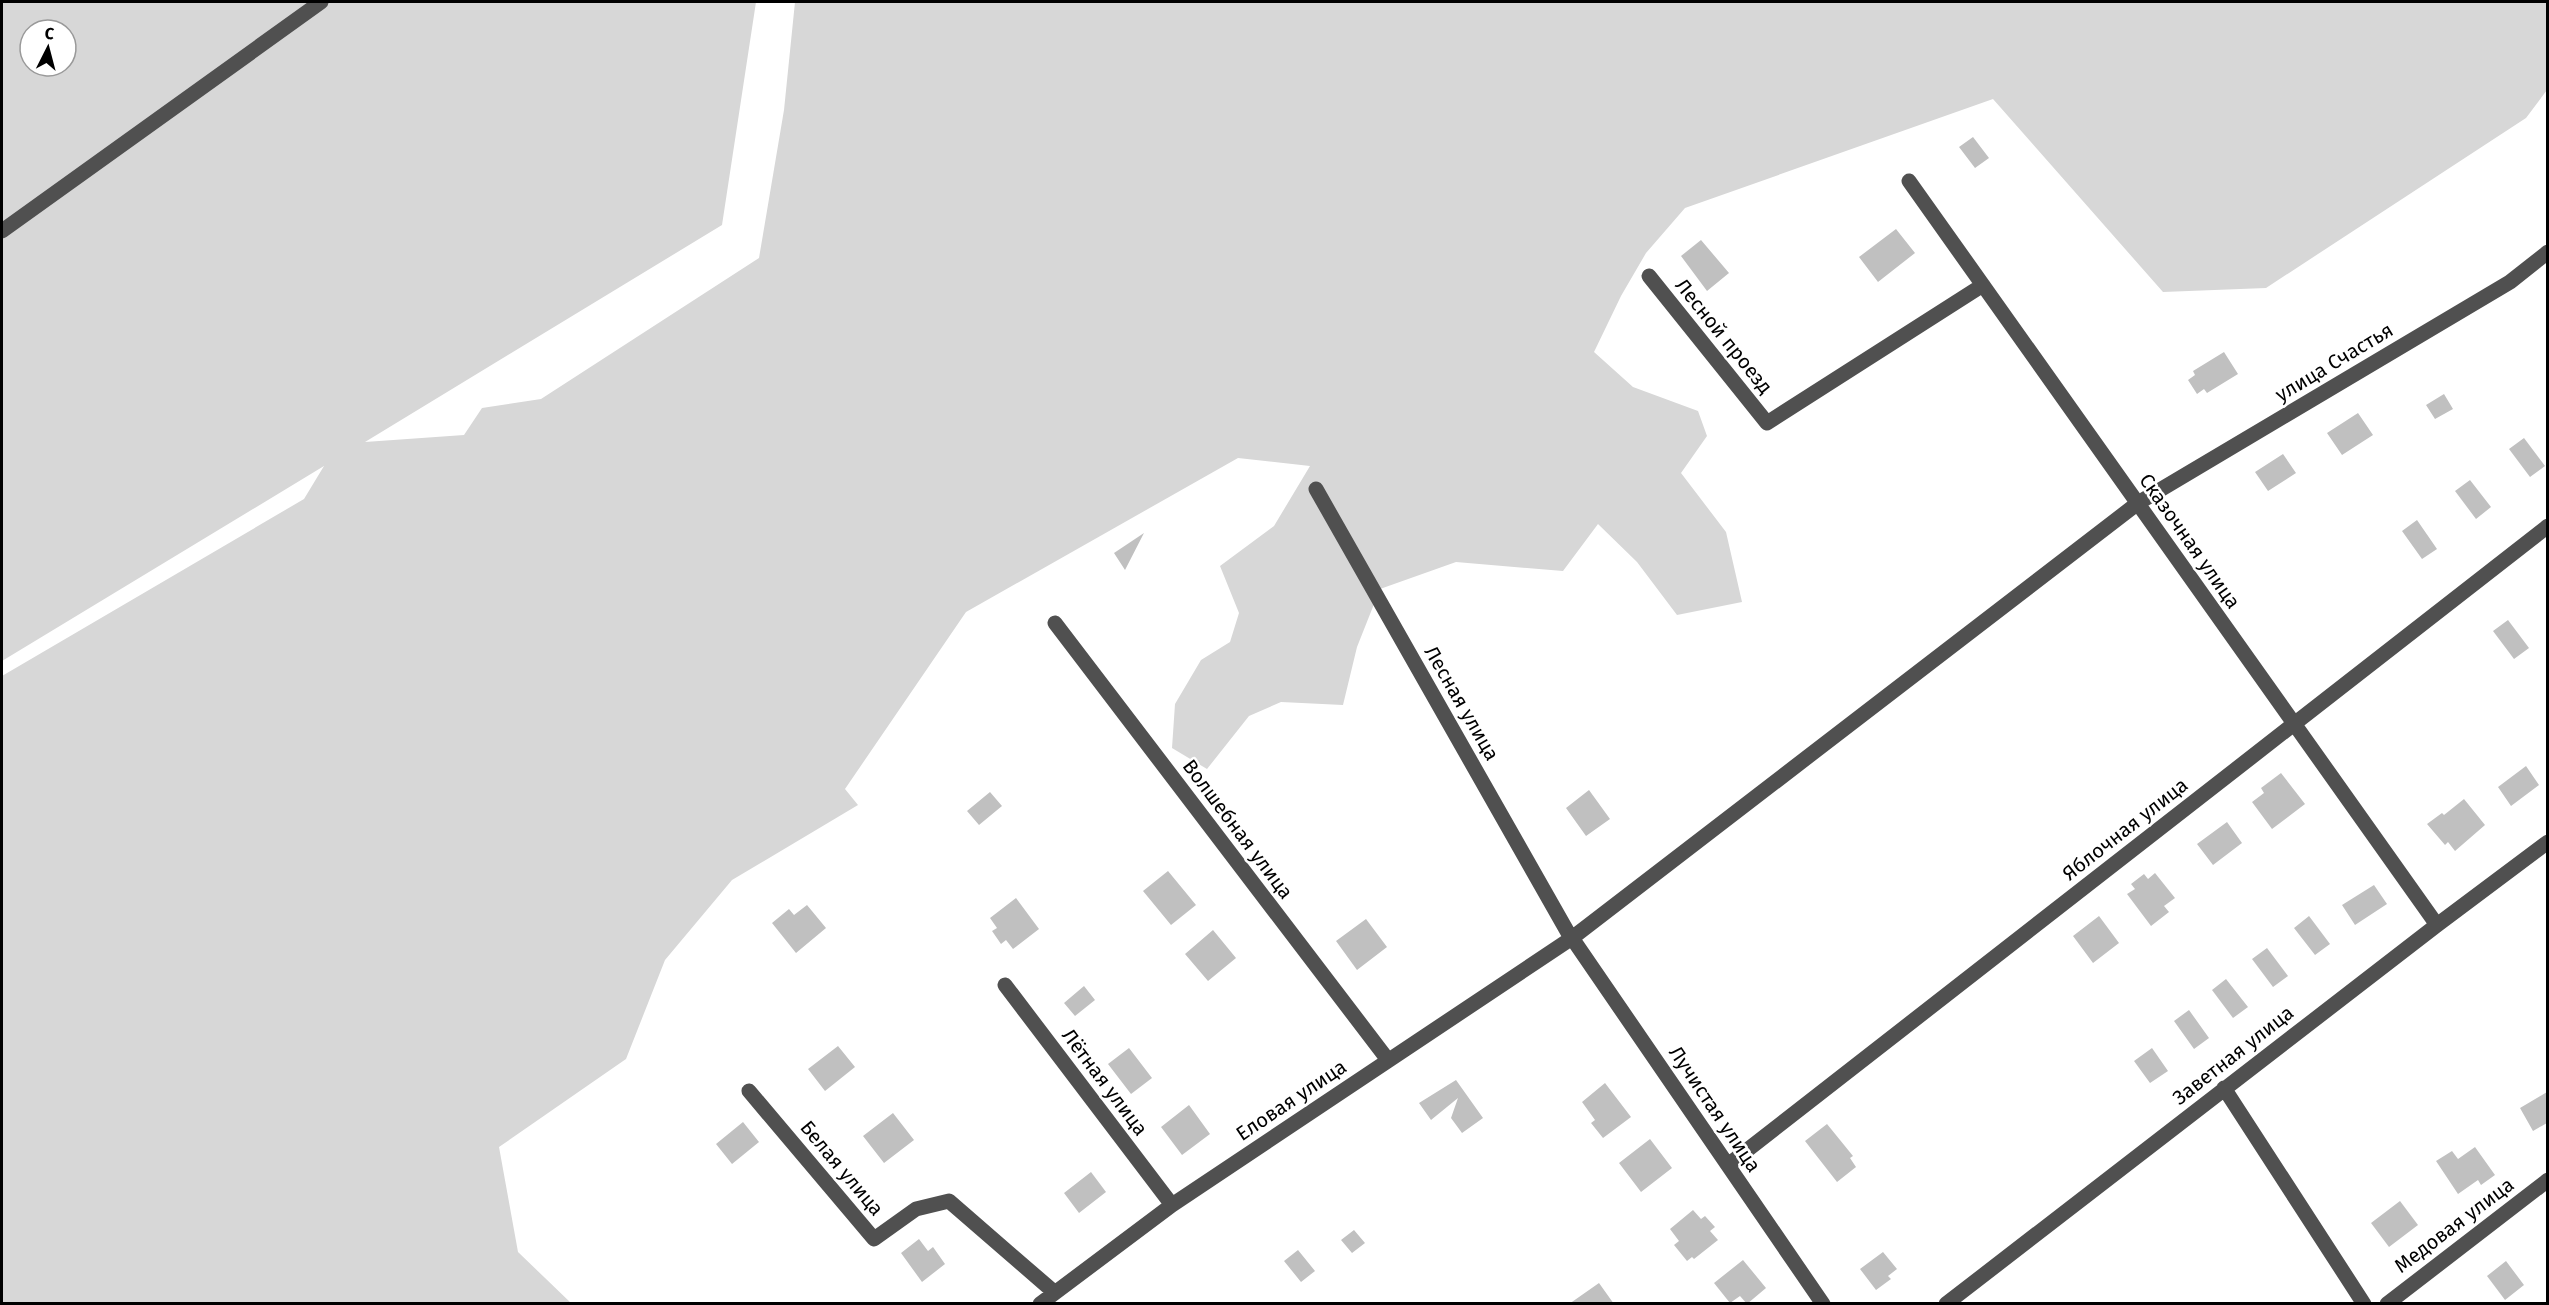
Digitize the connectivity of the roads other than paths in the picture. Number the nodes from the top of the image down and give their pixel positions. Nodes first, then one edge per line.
1 (321, 2) edge
2 (1909, 181) dead end
3 (2, 231) edge
4 (2547, 252) edge
5 (1649, 276) dead end
6 (1983, 285) junction
7 (1316, 489) dead end
8 (2138, 503) junction
9 (2547, 526) edge
10 (1055, 623) dead end
11 (2294, 724) junction
12 (2547, 842) edge
13 (2437, 925) junction
14 (1571, 938) junction
15 (1005, 985) dead end
16 (1388, 1060) junction
17 (2224, 1088) junction
18 (749, 1091) dead end
19 (1728, 1165) junction
20 (2547, 1180) edge
21 (1172, 1205) junction
22 (1054, 1292) junction
23 (1040, 1304) edge
24 (1823, 1304) edge
25 (1946, 1304) edge
26 (2364, 1304) edge
27 (2387, 1304) edge

1 - 3 street
2 - 6 street, Сказочная улица
4 - 8 street, улица Счастья
5 - 6 street, Лесной проезд
6 - 8 street, Сказочная улица
7 - 14 street, Лесная улица
8 - 11 street, Сказочная улица
8 - 14 street, улица Счастья
9 - 11 street, Яблочная улица
10 - 16 street, Волшебная улица
11 - 13 street, Сказочная улица
11 - 19 street, Яблочная улица
12 - 13 street, Заветная улица
13 - 17 street, Заветная улица
14 - 16 street, Еловая улица
14 - 19 street, Лучистая улица
15 - 21 street, Лётная улица
16 - 21 street, Еловая улица
17 - 25 street, Заветная улица
17 - 26 street
18 - 22 street, Белая улица
19 - 24 street, Лучистая улица
20 - 27 street, Медовая улица
21 - 22 street, Еловая улица
22 - 23 street, Еловая улица

